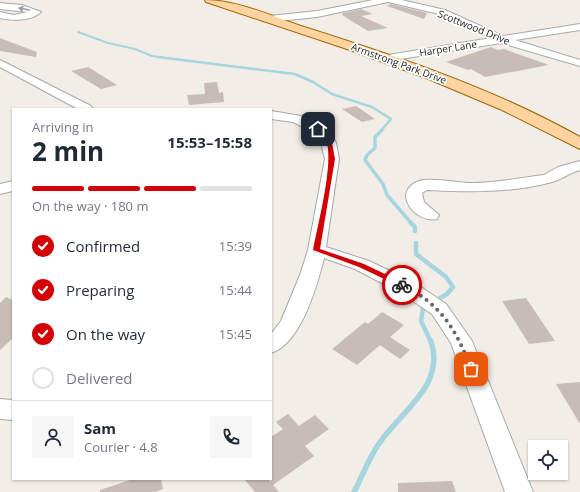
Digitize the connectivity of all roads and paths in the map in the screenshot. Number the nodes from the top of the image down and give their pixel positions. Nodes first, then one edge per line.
1 (210, 0) edge
2 (385, 0) edge
3 (391, 0) edge
4 (0, 6) edge
5 (0, 15) edge
6 (269, 19) junction
7 (580, 27) edge
8 (502, 40) junction
9 (388, 58) junction
10 (0, 63) edge
11 (580, 63) edge
12 (85, 108) edge
13 (272, 115) edge
14 (580, 144) edge
15 (580, 165) edge
16 (12, 186) edge
17 (0, 189) edge
18 (431, 215) dead end
19 (316, 250) junction
20 (272, 344) edge
21 (0, 409) edge
22 (12, 410) edge
23 (519, 492) edge

1 - 6 main road, Armstrong Park Drive
2 - 6 street
3 - 8 street, Scottwood Drive
5 -> 4 street
6 - 9 main road, Armstrong Park Drive
7 - 8 street, Harper Lane
8 - 9 street, Harper Lane
8 - 11 street, Scottwood Drive
9 - 14 main road, Armstrong Park Drive
10 - 12 street
13 - 19 street
15 - 18 street
16 - 17 street
19 - 20 street
19 - 23 street
21 - 22 street

